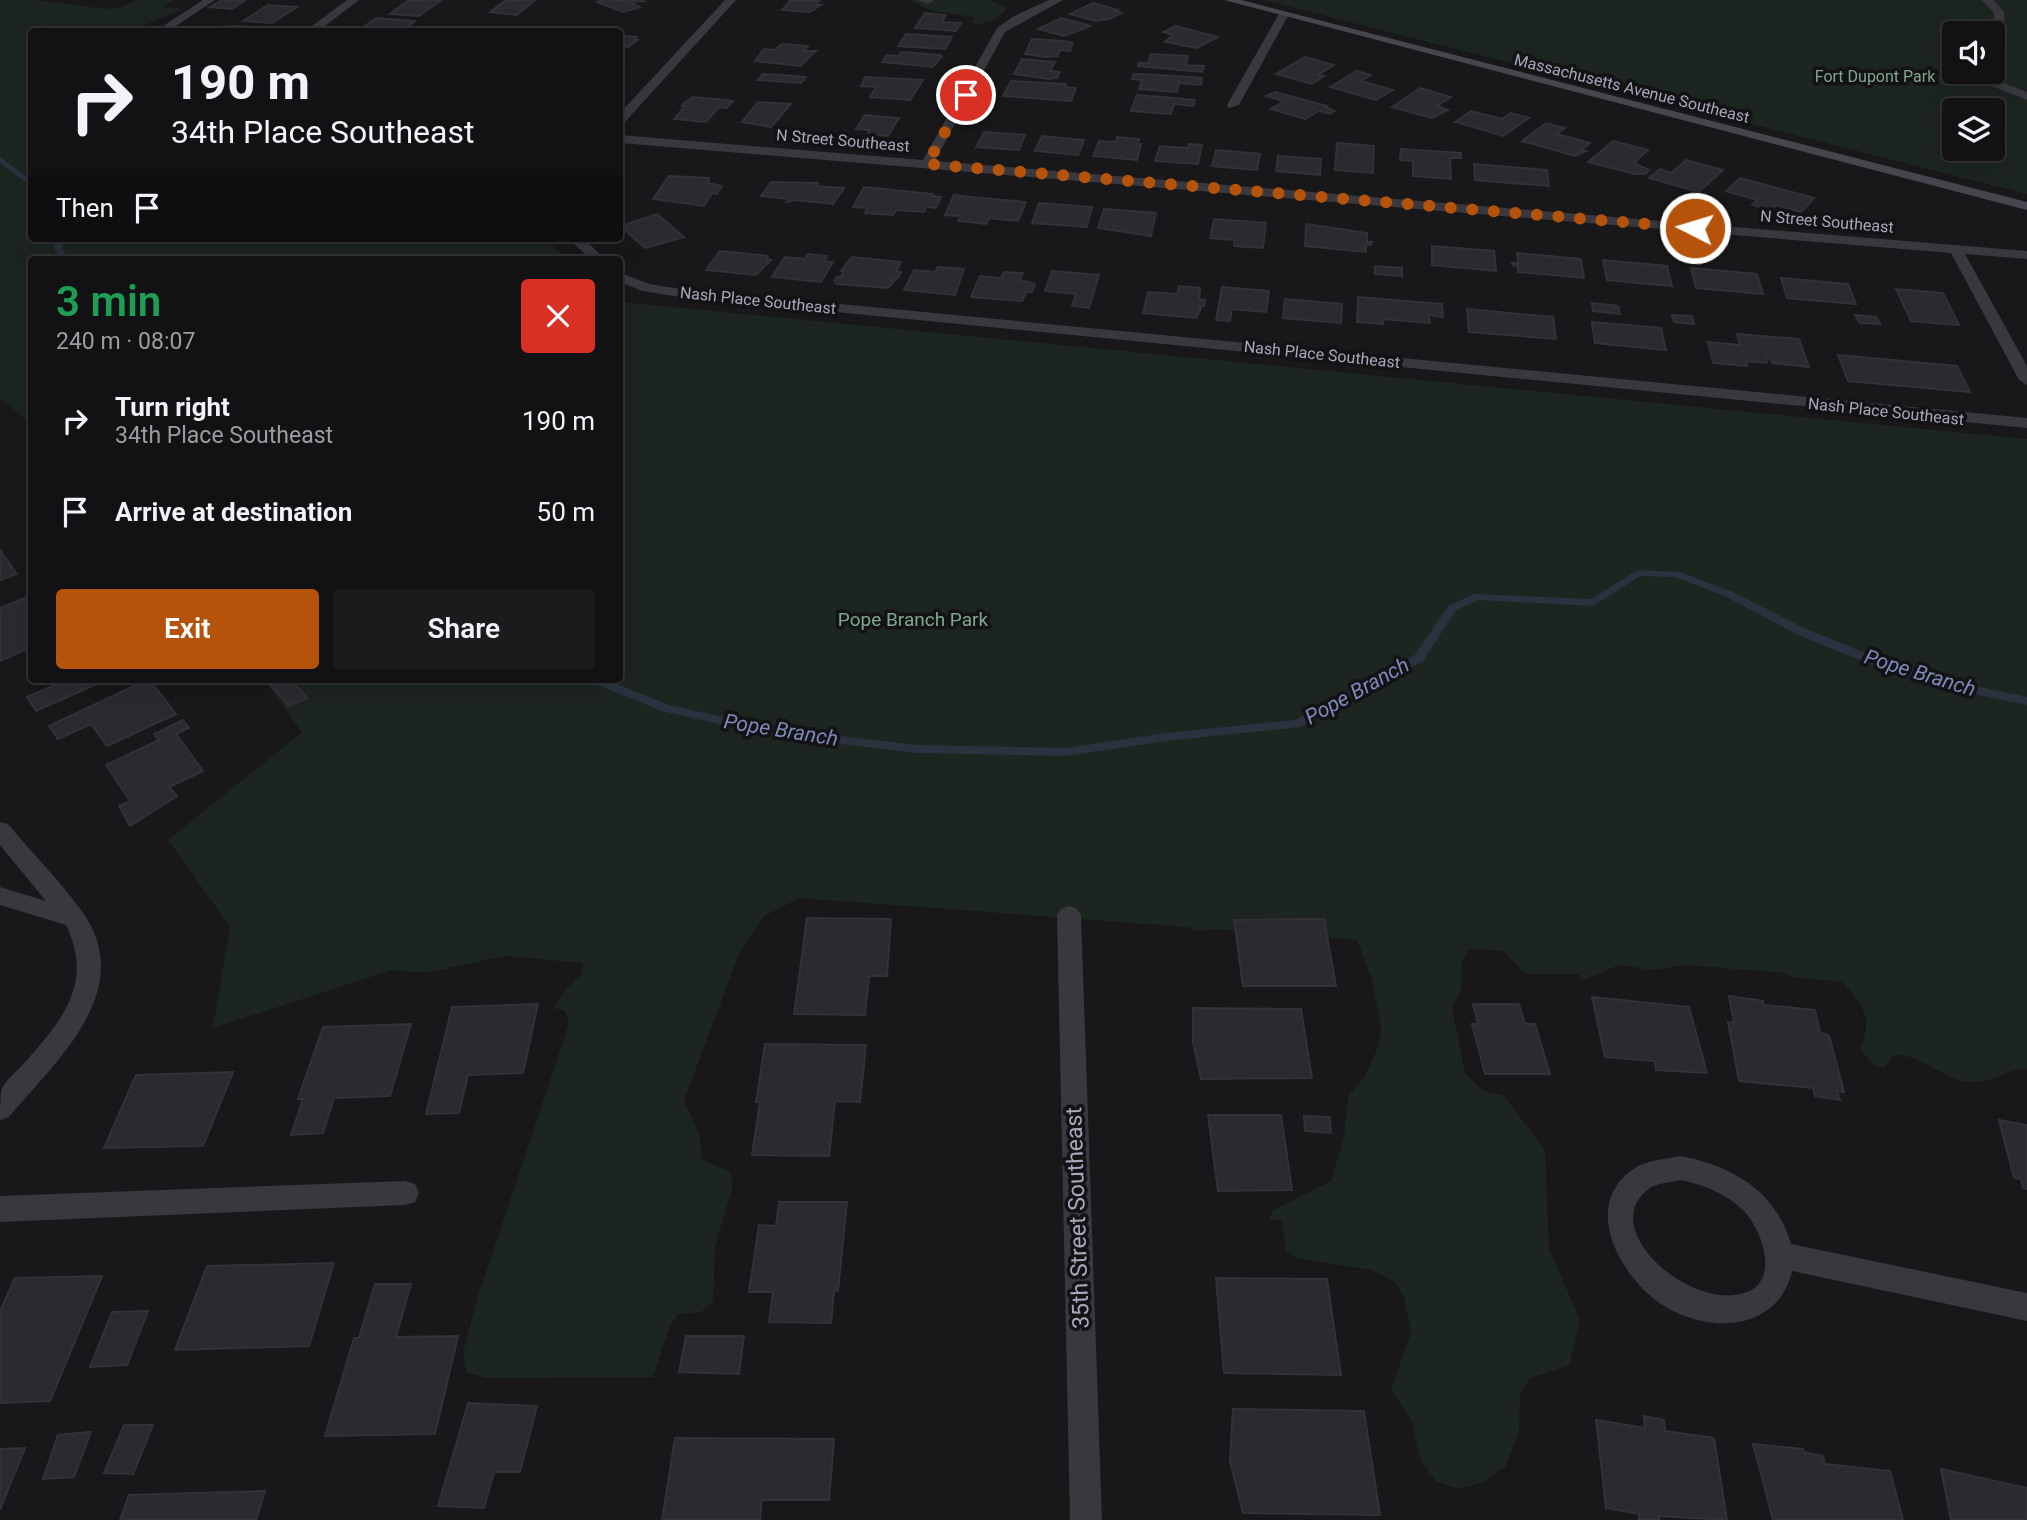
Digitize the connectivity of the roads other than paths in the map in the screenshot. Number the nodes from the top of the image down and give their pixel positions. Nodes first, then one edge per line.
1 (210, 0) edge
2 (354, 0) edge
3 (731, 0) edge
4 (1058, 0) edge
5 (1229, 0) edge
6 (1987, 0) edge
7 (1284, 14) junction
8 (1999, 21) edge
9 (165, 28) edge
10 (315, 28) edge
11 (1996, 84) edge
12 (2027, 96) edge
13 (1233, 105) dead end
14 (623, 117) edge
15 (623, 139) edge
16 (927, 164) junction
17 (2027, 206) edge
18 (579, 242) edge
19 (1956, 250) junction
20 (2027, 255) edge
21 (595, 256) edge
22 (623, 278) edge
23 (2027, 380) edge
24 (2027, 423) edge
25 (0, 830) edge
26 (0, 896) edge
27 (71, 914) junction
28 (1069, 915) dead end
29 (0, 1109) edge
30 (405, 1194) dead end
31 (0, 1209) edge
32 (1780, 1255) junction
33 (2027, 1307) edge
34 (1086, 1520) edge

1 - 9 street
2 - 10 street
3 - 14 street
4 - 16 street
5 - 7 street, Massachusetts Avenue Southeast
6 - 8 street
7 - 13 street
7 - 17 street, Massachusetts Avenue Southeast
11 - 12 street
15 - 16 street, N Street Southeast
16 - 19 street, N Street Southeast
18 - 21 street
19 - 20 street, N Street Southeast
19 - 23 street
22 - 24 street, Nash Place Southeast
25 - 27 street
26 - 27 street
27 - 29 street
28 - 34 street, 35th Street Southeast
30 - 31 street
32 - 32 street
32 - 33 street

